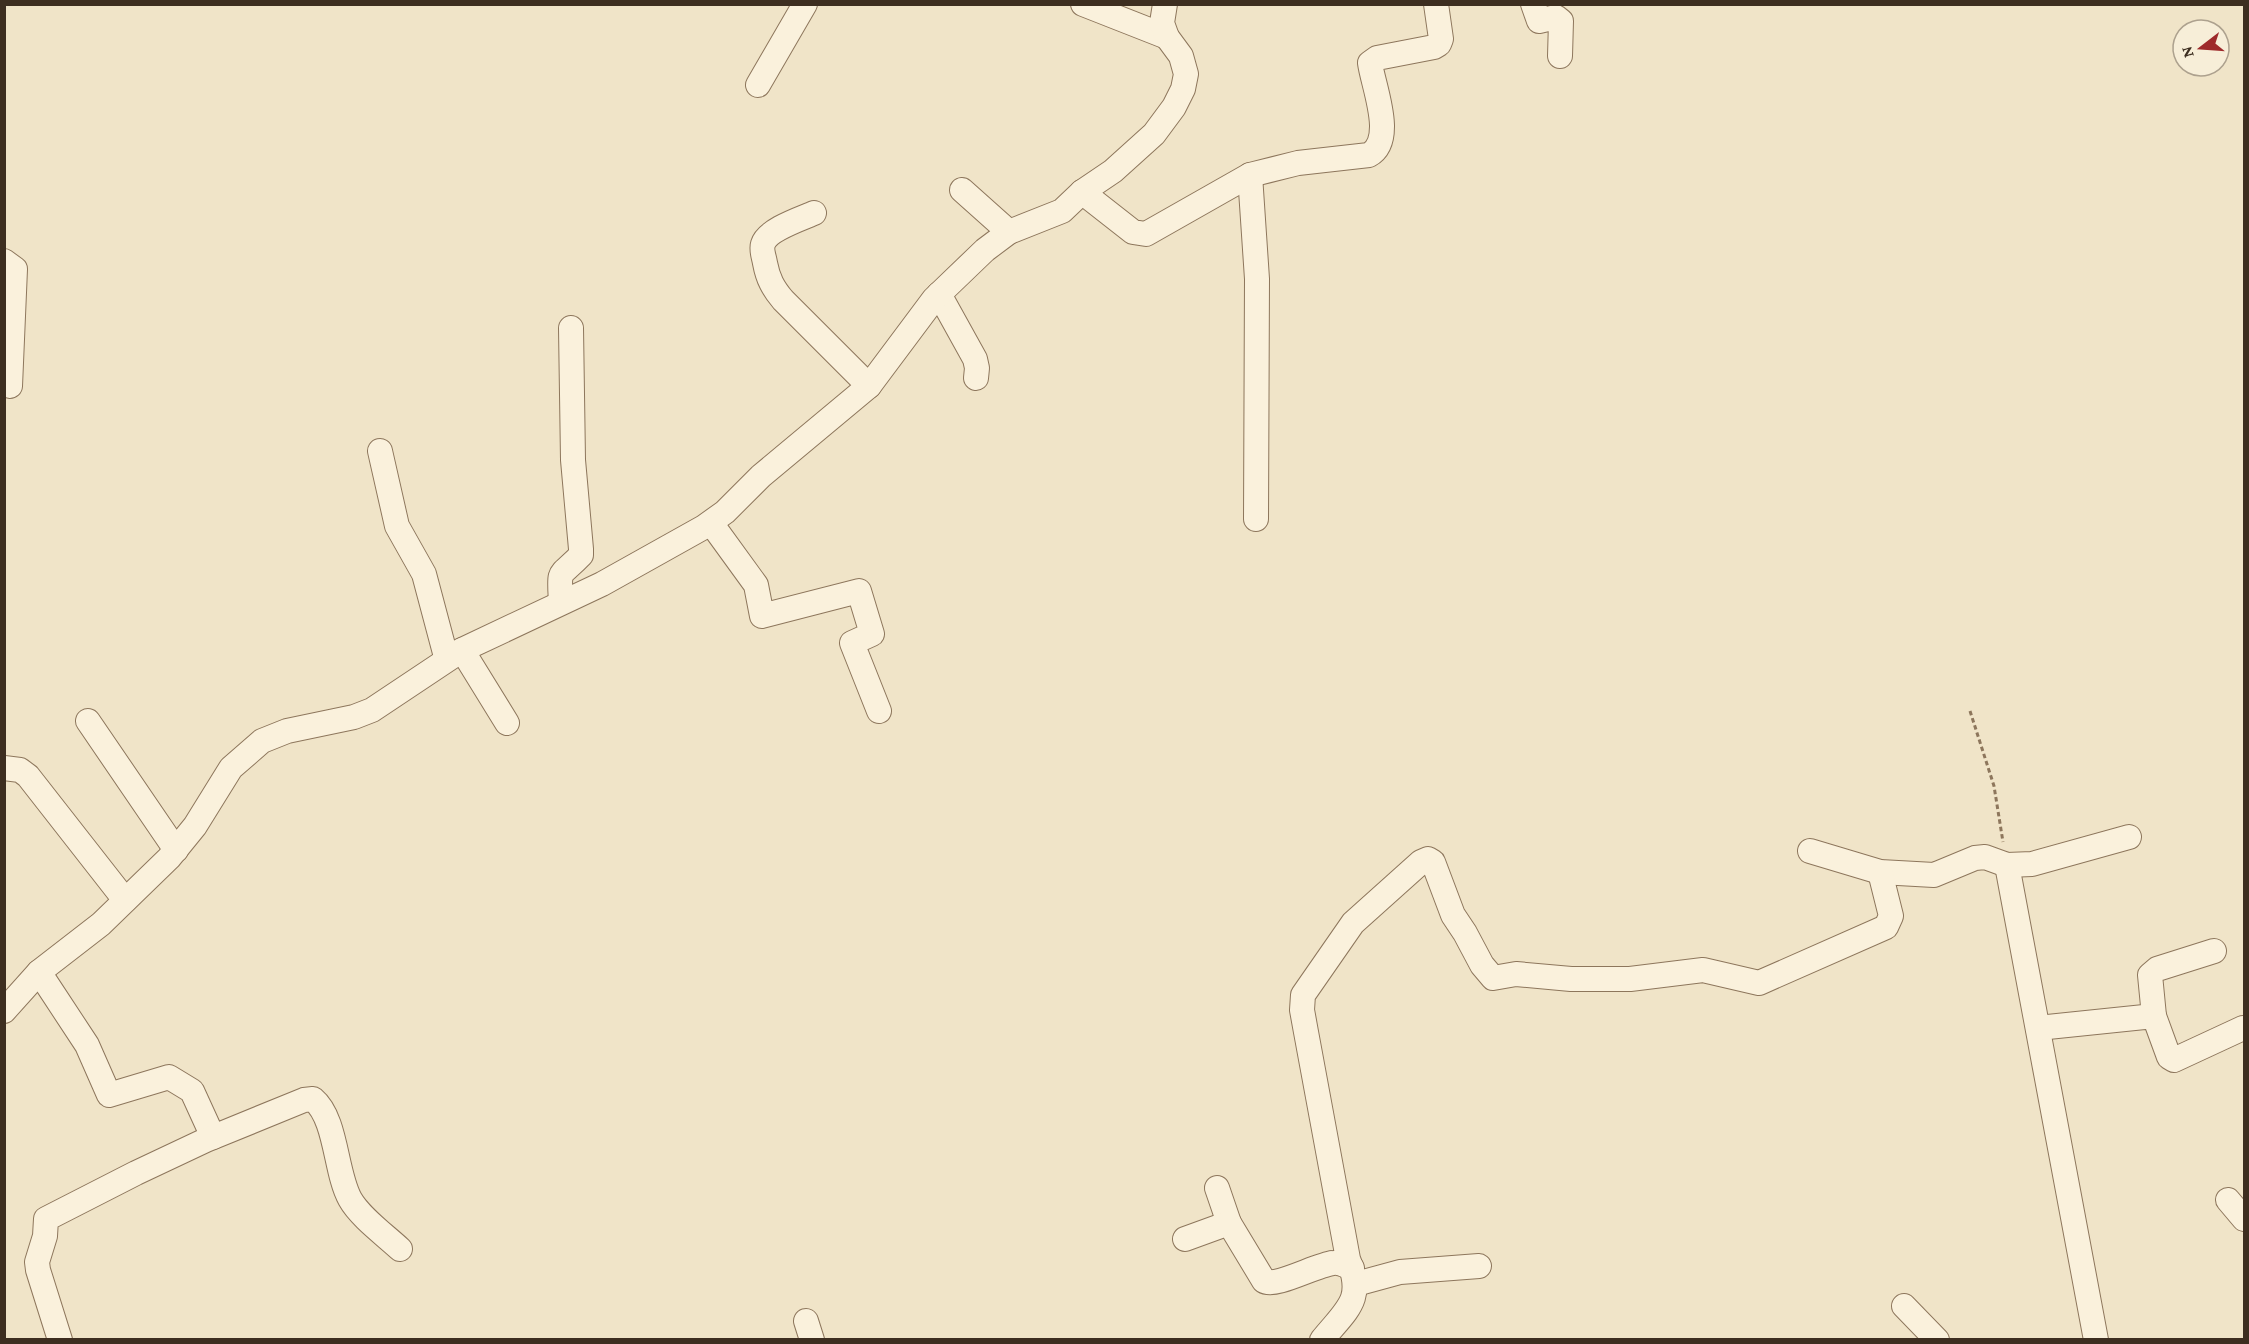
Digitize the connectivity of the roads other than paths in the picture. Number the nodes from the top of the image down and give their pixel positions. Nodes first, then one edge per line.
1 (805, 4) edge
2 (1083, 4) edge
3 (1165, 4) edge
4 (1436, 4) edge
5 (1533, 4) edge
6 (1167, 37) junction
7 (1560, 56) dead end
8 (758, 85) dead end
9 (1250, 175) junction
10 (962, 190) dead end
11 (1082, 192) junction
12 (814, 213) dead end
13 (1009, 232) junction
14 (4, 261) edge
15 (939, 294) junction
16 (571, 328) dead end
17 (976, 378) dead end
18 (10, 386) dead end
19 (869, 386) junction
20 (380, 450) dead end
21 (1256, 519) dead end
22 (711, 523) junction
23 (561, 602) junction
24 (454, 655) junction
25 (879, 711) dead end
26 (88, 722) dead end
27 (507, 723) dead end
28 (4, 768) edge
29 (2129, 837) dead end
30 (176, 850) junction
31 (1810, 851) dead end
32 (2007, 865) junction
33 (1880, 872) junction
34 (125, 900) junction
35 (2214, 951) dead end
36 (39, 972) junction
37 (4, 1011) edge
38 (2154, 1016) junction
39 (2038, 1028) junction
40 (2243, 1028) dead end
41 (213, 1137) junction
42 (1217, 1188) dead end
43 (2228, 1200) dead end
44 (2244, 1219) edge
45 (1229, 1223) junction
46 (1185, 1239) dead end
47 (400, 1249) dead end
48 (1479, 1266) dead end
49 (1354, 1276) junction
50 (1904, 1306) dead end
51 (60, 1340) edge
52 (1322, 1340) edge
53 (1937, 1340) edge
54 (2096, 1340) edge

1 - 8 street
2 - 6 street
3 - 6 street
4 - 9 street
5 - 7 street
6 - 11 street
9 - 11 street
9 - 21 street
10 - 13 street
11 - 13 street
12 - 19 street
13 - 15 street
14 - 18 street
15 - 17 street
15 - 19 street
16 - 23 street
19 - 22 street
20 - 24 street
22 - 23 street
22 - 25 street
23 - 24 street
24 - 27 street
24 - 30 street
26 - 30 street
28 - 34 street
29 - 32 street
30 - 34 street
31 - 33 street
32 - 33 street
32 - 39 street
33 - 49 street
34 - 36 street
35 - 38 street
36 - 37 street
36 - 41 street
38 - 39 street
38 - 40 street
39 - 54 street
41 - 47 street
41 - 51 street
42 - 45 street
43 - 44 street
45 - 46 street
45 - 49 street
48 - 49 street
49 - 52 street
50 - 53 street

